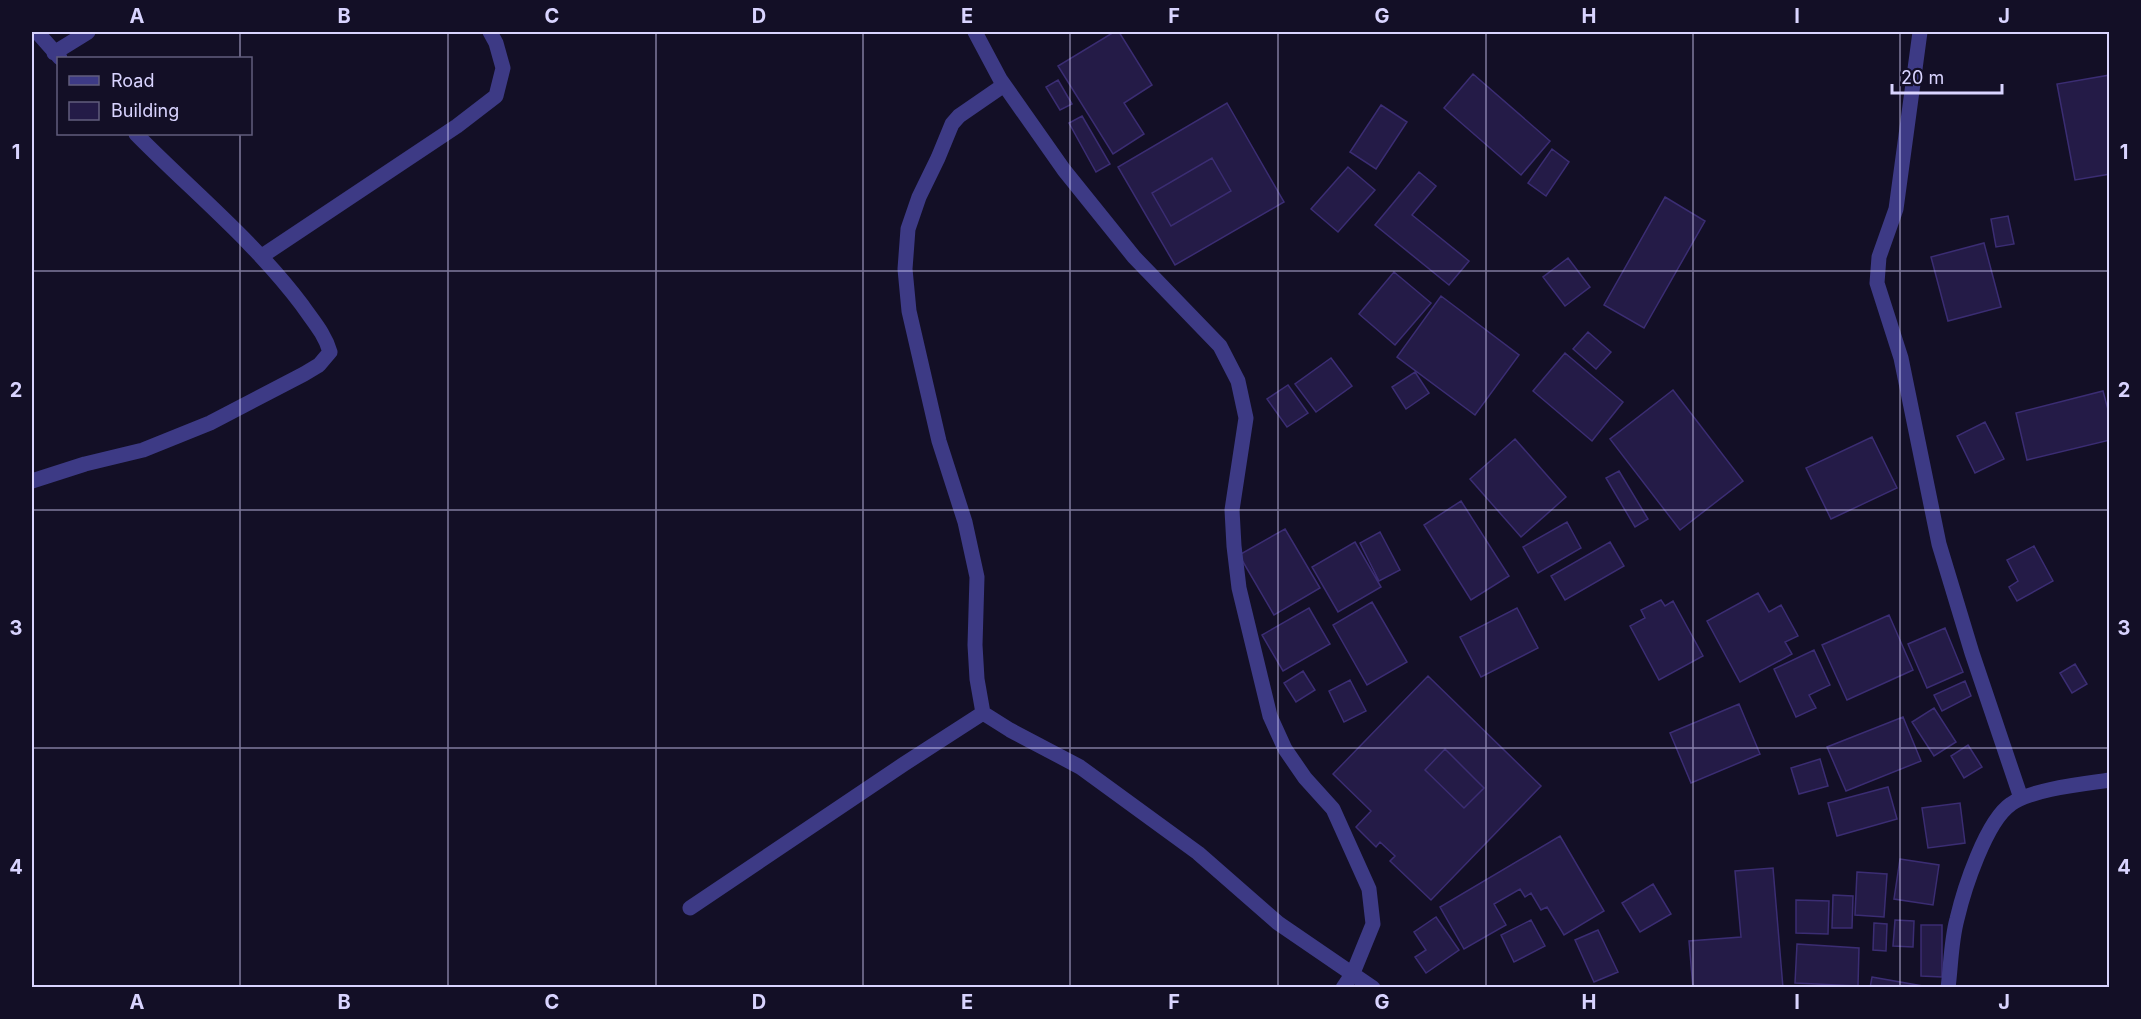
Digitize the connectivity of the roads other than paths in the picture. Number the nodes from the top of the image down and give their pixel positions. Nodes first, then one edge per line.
1 (37, 32) edge
2 (88, 32) edge
3 (490, 32) edge
4 (975, 32) edge
5 (1920, 32) edge
6 (57, 56) edge
7 (1004, 85) junction
8 (137, 135) edge
9 (262, 256) junction
10 (32, 481) edge
11 (983, 713) junction
12 (2109, 780) edge
13 (2021, 798) junction
14 (690, 908) dead end
15 (1353, 973) junction
16 (1343, 987) edge
17 (1374, 987) edge
18 (1948, 987) edge

1 - 6 street
2 - 6 street
3 - 9 street
4 - 7 street
5 - 13 street
7 - 11 street
7 - 15 street
8 - 9 street
9 - 10 street
11 - 14 street
11 - 15 street
12 - 13 street
13 - 18 street
15 - 16 street
15 - 17 street

